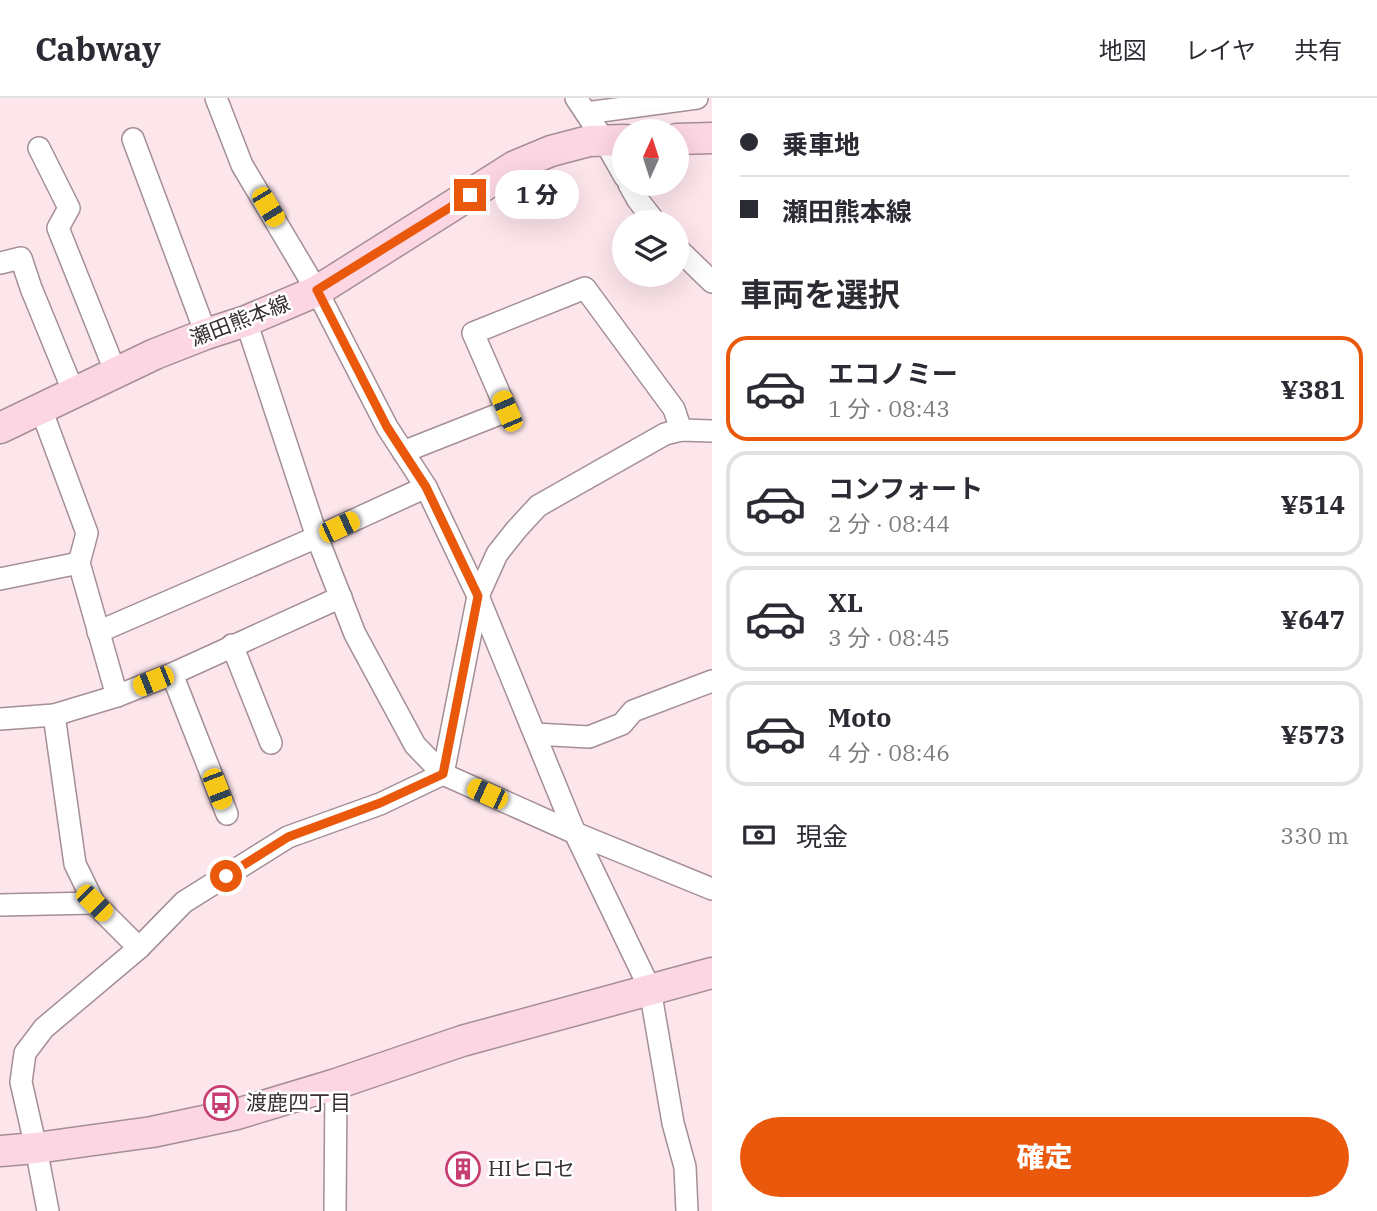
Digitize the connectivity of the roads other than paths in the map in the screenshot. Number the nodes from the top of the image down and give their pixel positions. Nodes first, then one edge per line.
1 (216, 98) edge
2 (697, 98) edge
3 (581, 105) edge
4 (612, 138) edge
5 (712, 138) edge
6 (133, 139) dead end
7 (690, 139) edge
8 (612, 140) edge
9 (38, 149) dead end
10 (689, 260) edge
11 (0, 263) edge
12 (712, 282) edge
13 (317, 290) junction
14 (246, 321) junction
15 (206, 334) junction
16 (116, 373) junction
17 (74, 393) junction
18 (41, 409) junction
19 (0, 428) edge
20 (681, 430) junction
21 (712, 431) edge
22 (403, 452) junction
23 (426, 487) junction
24 (317, 537) junction
25 (79, 563) junction
26 (0, 579) edge
27 (478, 596) junction
28 (341, 597) junction
29 (98, 632) junction
30 (232, 645) junction
31 (172, 674) junction
32 (712, 681) edge
33 (117, 696) junction
34 (54, 715) junction
35 (0, 719) edge
36 (535, 734) junction
37 (271, 743) dead end
38 (443, 774) junction
39 (227, 814) dead end
40 (575, 833) junction
41 (712, 889) edge
42 (94, 903) junction
43 (0, 905) edge
44 (139, 948) junction
45 (712, 973) edge
46 (650, 989) junction
47 (336, 1084) junction
48 (36, 1148) junction
49 (0, 1151) edge
50 (48, 1211) edge
51 (335, 1211) edge
52 (687, 1211) edge

1 - 13 street
2 - 3 street
3 - 4 street
5 - 7 street
6 - 15 street
8 - 13 street, 瀬田熊本線
9 - 16 street
10 - 12 street
11 - 17 street
13 - 14 street, 瀬田熊本線
13 - 22 street
14 - 15 street, 瀬田熊本線
14 - 24 street
15 - 16 street, 瀬田熊本線
16 - 17 street, 瀬田熊本線
17 - 18 street, 瀬田熊本線
18 - 19 street, 瀬田熊本線
18 - 25 street
20 - 21 street
20 - 22 street
20 - 27 street
22 - 23 street
23 - 24 street
23 - 27 street
24 - 28 street
24 - 29 street
25 - 26 street
25 - 29 street
27 - 36 street
27 - 38 street
28 - 30 street
28 - 38 street
29 - 33 street
30 - 31 street
30 - 37 street
31 - 33 street
31 - 39 street
32 - 36 street
33 - 34 street
34 - 35 street
34 - 42 street
36 - 40 street
38 - 40 street
38 - 44 street
40 - 41 street
40 - 46 street
42 - 43 street
42 - 44 street
44 - 48 street
45 - 46 street
46 - 47 street
46 - 52 street
47 - 48 street
47 - 51 street
48 - 49 street
48 - 50 street

